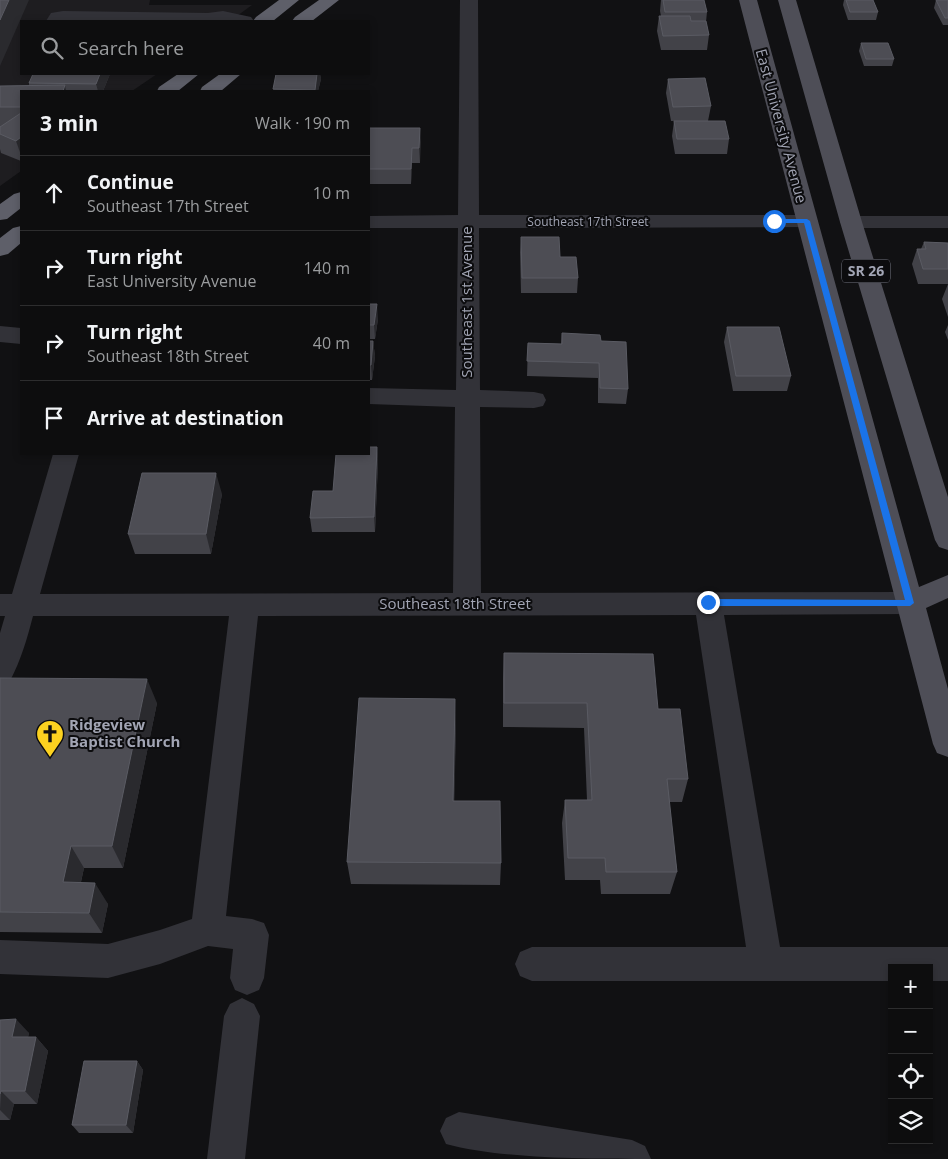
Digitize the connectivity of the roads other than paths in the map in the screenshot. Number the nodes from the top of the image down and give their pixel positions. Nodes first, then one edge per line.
1 (290, 0) edge
2 (330, 0) edge
3 (469, 0) edge
4 (748, 0) edge
5 (787, 0) edge
6 (190, 19) edge
7 (228, 19) edge
8 (56, 20) edge
9 (263, 20) edge
10 (303, 20) edge
11 (189, 75) edge
12 (231, 75) edge
13 (167, 90) edge
14 (210, 90) edge
15 (20, 199) edge
16 (0, 214) edge
17 (829, 221) junction
18 (370, 222) edge
19 (468, 222) junction
20 (948, 222) edge
21 (20, 234) edge
22 (0, 249) edge
23 (0, 334) edge
24 (20, 336) edge
25 (370, 396) edge
26 (467, 400) junction
27 (534, 400) dead end
28 (66, 455) edge
29 (948, 540) edge
30 (948, 586) edge
31 (708, 602) junction
32 (910, 603) junction
33 (466, 604) junction
34 (11, 605) edge
35 (245, 606) junction
36 (0, 672) edge
37 (948, 744) edge
38 (208, 930) junction
39 (0, 957) edge
40 (766, 963) junction
41 (532, 964) dead end
42 (948, 964) edge
43 (247, 978) dead end
44 (242, 1016) dead end
45 (459, 1131) dead end
46 (226, 1159) edge
47 (632, 1159) edge

1 - 9 highway
2 - 10 highway
3 - 19 street, Southeast 1st Avenue
4 - 17 main road, East University Avenue / SR 26
5 - 17 main road, East University Avenue / SR 26
6 - 7 street
6 - 8 street
11 - 13 highway
12 - 14 highway
15 - 16 highway
17 - 19 street, Southeast 17th Street
17 - 20 street, Southeast 17th Street
17 - 29 main road, East University Avenue / SR 26
17 - 32 main road, East University Avenue / SR 26
18 - 19 street, Southeast 17th Street
19 - 26 street, Southeast 1st Avenue
21 - 22 highway
23 - 24 street
25 - 26 street
26 - 27 street
26 - 33 street, Southeast 1st Avenue
28 - 34 street
30 - 32 main road
31 - 32 street, Southeast 18th Street
31 - 33 street, Southeast 18th Street
31 - 40 street
32 - 37 main road, East University Avenue / SR 26
33 - 35 street, Southeast 18th Street
34 - 35 street, Southeast 18th Street
34 - 36 street
35 - 38 street
38 - 39 street
38 - 43 street
40 - 41 street
40 - 42 street
44 - 46 street
45 - 47 street

